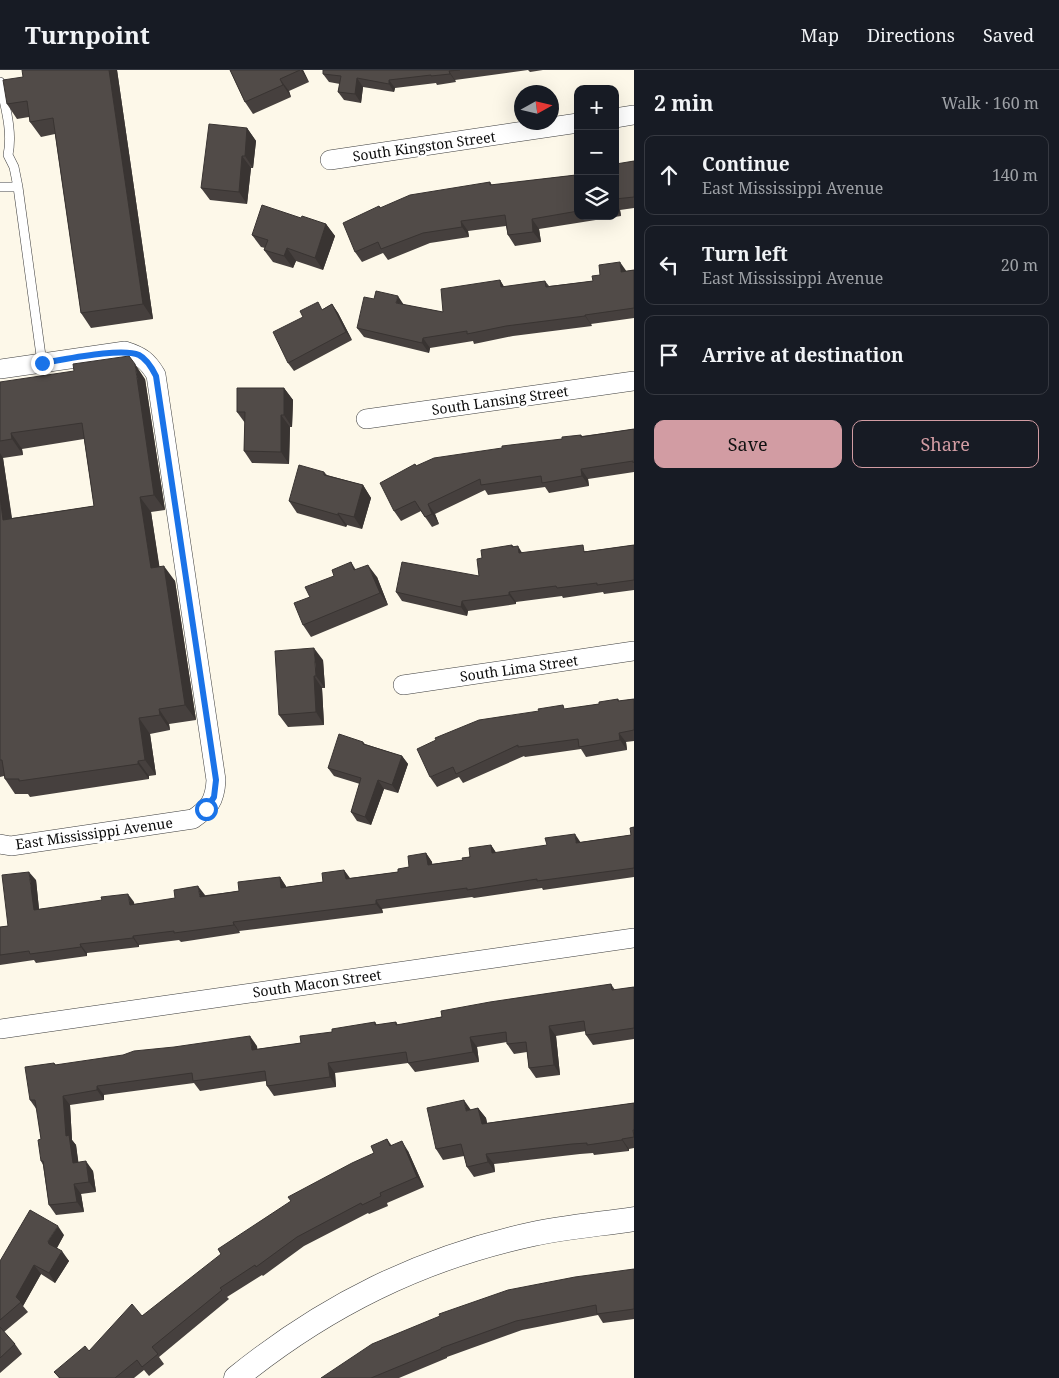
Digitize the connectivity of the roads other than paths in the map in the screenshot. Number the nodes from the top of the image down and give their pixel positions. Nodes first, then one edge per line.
1 (0, 82) edge
2 (634, 115) edge
3 (619, 117) edge
4 (574, 124) edge
5 (330, 160) dead end
6 (0, 187) edge
7 (18, 187) junction
8 (42, 363) junction
9 (0, 369) edge
10 (634, 381) edge
11 (366, 419) dead end
12 (634, 651) edge
13 (403, 685) dead end
14 (0, 844) edge
15 (634, 938) edge
16 (0, 1029) edge
17 (634, 1219) edge
18 (236, 1378) edge

1 - 7 lane
2 - 3 street
4 - 5 street, South Kingston Street
6 - 7 lane
7 - 8 lane
8 - 9 street, East Mississippi Avenue
8 - 14 street, East Mississippi Avenue
10 - 11 street, South Lansing Street
12 - 13 street, South Lima Street
15 - 16 street, South Macon Street
17 - 18 street

